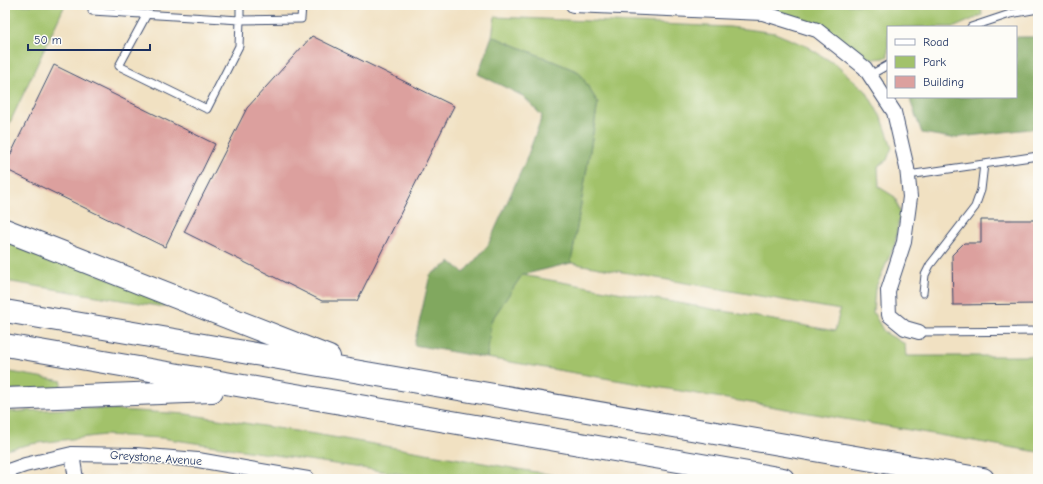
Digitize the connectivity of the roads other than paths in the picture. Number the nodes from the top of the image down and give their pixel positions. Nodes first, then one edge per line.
1 (93, 5) edge
2 (240, 5) edge
3 (302, 5) edge
4 (572, 5) edge
5 (1038, 9) edge
6 (147, 14) junction
7 (240, 20) junction
8 (974, 26) edge
9 (887, 66) edge
10 (870, 75) junction
11 (1038, 156) edge
12 (984, 164) junction
13 (908, 175) junction
14 (5, 230) edge
15 (923, 293) dead end
16 (5, 311) edge
17 (1038, 331) edge
18 (920, 332) joint
19 (5, 345) edge
20 (371, 374) junction
21 (259, 390) junction
22 (5, 399) edge
23 (72, 454) junction
24 (5, 472) edge
25 (76, 479) edge
26 (308, 479) edge
27 (783, 479) edge
28 (983, 479) edge

1 - 6 lane
2 - 7 lane
3 - 7 lane
4 - 10 street
5 - 8 lane
6 - 7 lane
6 - 7 lane
9 - 10 lane
10 - 13 street
11 - 12 lane
12 - 13 lane
12 - 15 lane
13 - 18 street
14 - 20 highway
16 - 20 highway
17 - 18 lane
19 - 21 highway
20 - 28 highway
21 - 22 highway
21 - 27 highway
23 - 24 street, Greystone Avenue
23 - 25 street
23 - 26 street, Greystone Avenue

